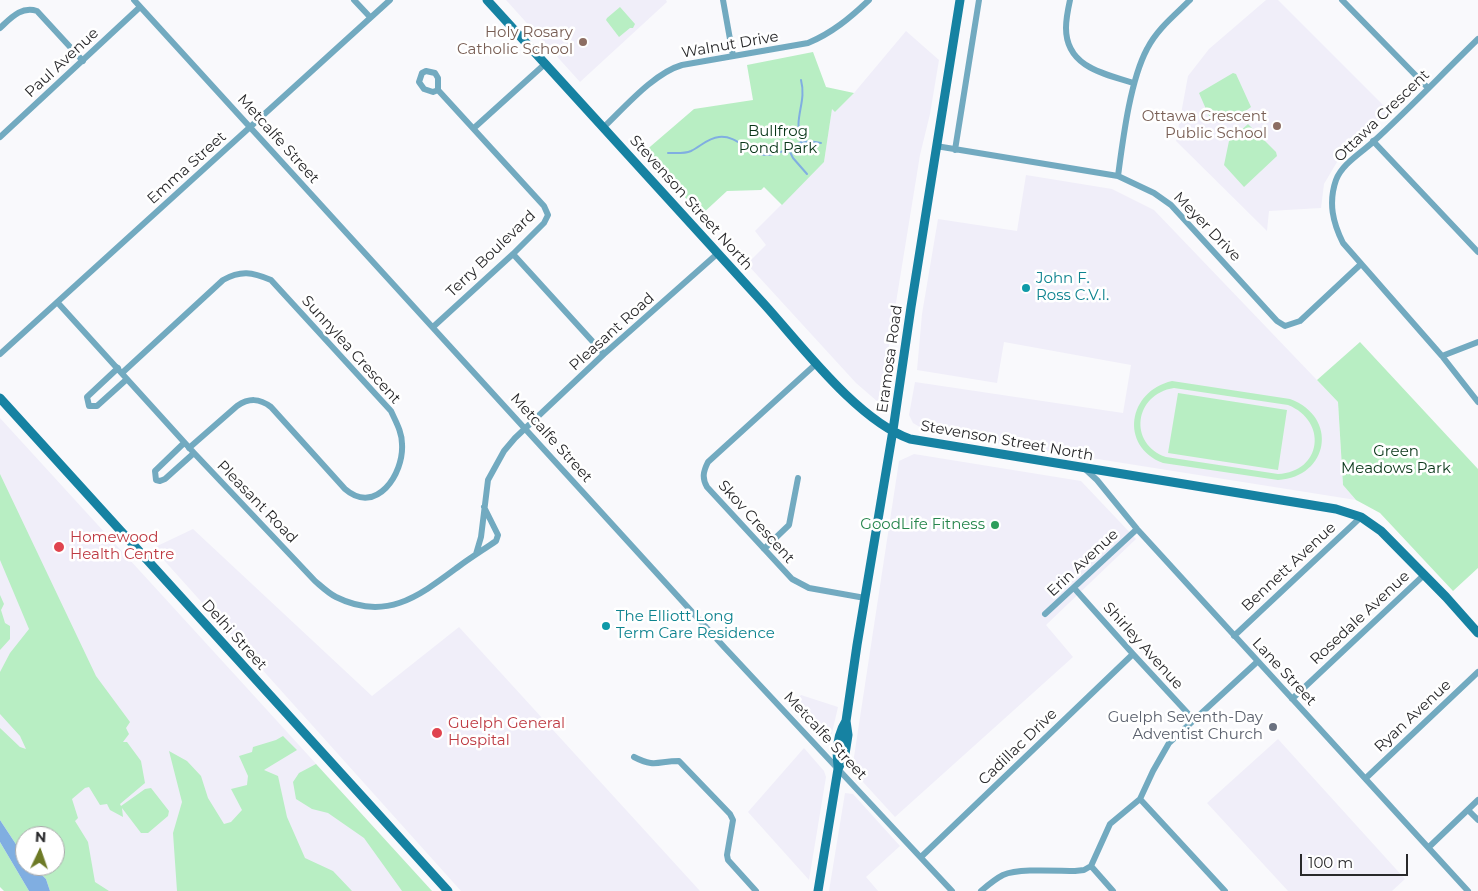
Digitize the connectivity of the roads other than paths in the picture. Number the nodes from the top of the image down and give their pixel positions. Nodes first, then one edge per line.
1 (134, 0) edge
2 (354, 0) edge
3 (390, 0) edge
4 (487, 0) edge
5 (722, 0) edge
6 (960, 0) edge
7 (979, 0) edge
8 (1070, 0) edge
9 (1190, 0) edge
10 (1342, 0) edge
11 (866, 1) edge
12 (140, 7) junction
13 (370, 18) junction
14 (0, 28) edge
15 (1478, 40) edge
16 (733, 56) junction
17 (83, 61) junction
18 (546, 64) junction
19 (1134, 83) junction
20 (1428, 88) junction
21 (438, 90) dead end
22 (604, 127) junction
23 (250, 128) junction
24 (474, 128) junction
25 (0, 137) edge
26 (1373, 141) junction
27 (936, 146) junction
28 (955, 150) junction
29 (1118, 176) junction
30 (1478, 252) edge
31 (513, 254) junction
32 (717, 254) junction
33 (1361, 264) junction
34 (58, 303) junction
35 (433, 326) junction
36 (1478, 342) edge
37 (0, 354) edge
38 (604, 354) junction
39 (1442, 356) junction
40 (817, 363) junction
41 (122, 373) junction
42 (0, 398) edge
43 (1478, 402) edge
44 (526, 428) junction
45 (893, 430) junction
46 (189, 448) junction
47 (1084, 468) junction
48 (798, 478) dead end
49 (484, 507) junction
50 (1361, 517) junction
51 (1137, 529) junction
52 (764, 548) junction
53 (476, 554) junction
54 (1424, 575) junction
55 (1074, 588) junction
56 (865, 598) junction
57 (1046, 614) dead end
58 (1478, 633) edge
59 (1234, 636) junction
60 (1133, 654) junction
61 (1257, 662) junction
62 (1478, 672) edge
63 (1292, 700) junction
64 (1194, 720) junction
65 (634, 757) dead end
66 (838, 769) junction
67 (1366, 778) junction
68 (1140, 799) junction
69 (1478, 800) edge
70 (1468, 810) junction
71 (1478, 820) edge
72 (1428, 847) junction
73 (921, 857) junction
74 (1091, 866) junction
75 (448, 891) edge
76 (756, 891) edge
77 (818, 891) edge
78 (952, 891) edge
79 (981, 891) edge
80 (1113, 891) edge
81 (1225, 891) edge
82 (1468, 891) edge

1 - 12 street, Metcalfe Street
2 - 13 street
3 - 13 street, Emma Street
4 - 18 main road, Stevenson Street North
5 - 16 street
6 - 27 main road, Eramosa Road
7 - 28 street
8 - 19 street
9 - 19 street
10 - 20 street
11 - 16 street, Walnut Drive
12 - 17 street, Paul Avenue
12 - 23 street, Metcalfe Street
13 - 23 street, Emma Street
14 - 17 street
15 - 20 street, Ottawa Crescent
16 - 22 street, Walnut Drive
17 - 25 street, Paul Avenue
18 - 22 main road, Stevenson Street North
18 - 24 street
19 - 29 street
20 - 26 street, Ottawa Crescent
21 - 24 street, Terry Boulevard
22 - 32 main road, Stevenson Street North
23 - 34 street, Emma Street
23 - 35 street, Metcalfe Street
24 - 31 street, Terry Boulevard
26 - 30 street
26 - 33 street, Ottawa Crescent
27 - 28 street, Meyer Drive
27 - 45 main road, Eramosa Road
28 - 29 street, Meyer Drive
29 - 33 street, Meyer Drive
31 - 35 street, Terry Boulevard
31 - 38 street
32 - 38 street, Pleasant Road
32 - 40 main road, Stevenson Street North
33 - 39 street, Ottawa Crescent
34 - 37 street, Emma Street
34 - 41 street, Pleasant Road
35 - 44 street, Metcalfe Street
36 - 39 street
38 - 44 street, Pleasant Road
39 - 43 street, Ottawa Crescent
40 - 45 main road, Stevenson Street North
40 - 52 street, Skov Crescent
41 - 41 street, Sunnylea Crescent
41 - 46 street, Pleasant Road
41 - 46 street, Sunnylea Crescent
42 - 75 main road, Delhi Street
44 - 49 street, Pleasant Road
44 - 66 street, Metcalfe Street
45 - 47 main road, Stevenson Street North
45 - 56 main road, Eramosa Road
46 - 46 street, Sunnylea Crescent
46 - 53 street, Pleasant Road
47 - 50 main road, Stevenson Street North
47 - 51 street, Lane Street
48 - 52 street
49 - 53 street, Pleasant Road
49 - 53 street, Pleasant Road
50 - 54 main road, Stevenson Street North
50 - 59 street, Bennett Avenue
51 - 55 street, Erin Avenue
51 - 59 street, Lane Street
52 - 56 street, Skov Crescent
54 - 58 main road, Stevenson Street North
54 - 63 street, Rosedale Avenue
55 - 57 street, Erin Avenue
55 - 60 street, Shirley Avenue
56 - 66 main road, Eramosa Road
59 - 61 street, Lane Street
60 - 64 street, Shirley Avenue
60 - 73 street, Cadillac Drive
61 - 63 street, Lane Street
61 - 64 street
62 - 67 street, Ryan Avenue
63 - 67 street, Lane Street
64 - 68 street
65 - 76 street
66 - 73 street, Metcalfe Street
66 - 77 main road, Eramosa Road
67 - 72 street, Lane Street
68 - 74 street
68 - 81 street
69 - 70 street
70 - 71 street
70 - 72 street
72 - 82 street, Lane Street
73 - 78 street, Metcalfe Street
74 - 79 street
74 - 80 street

